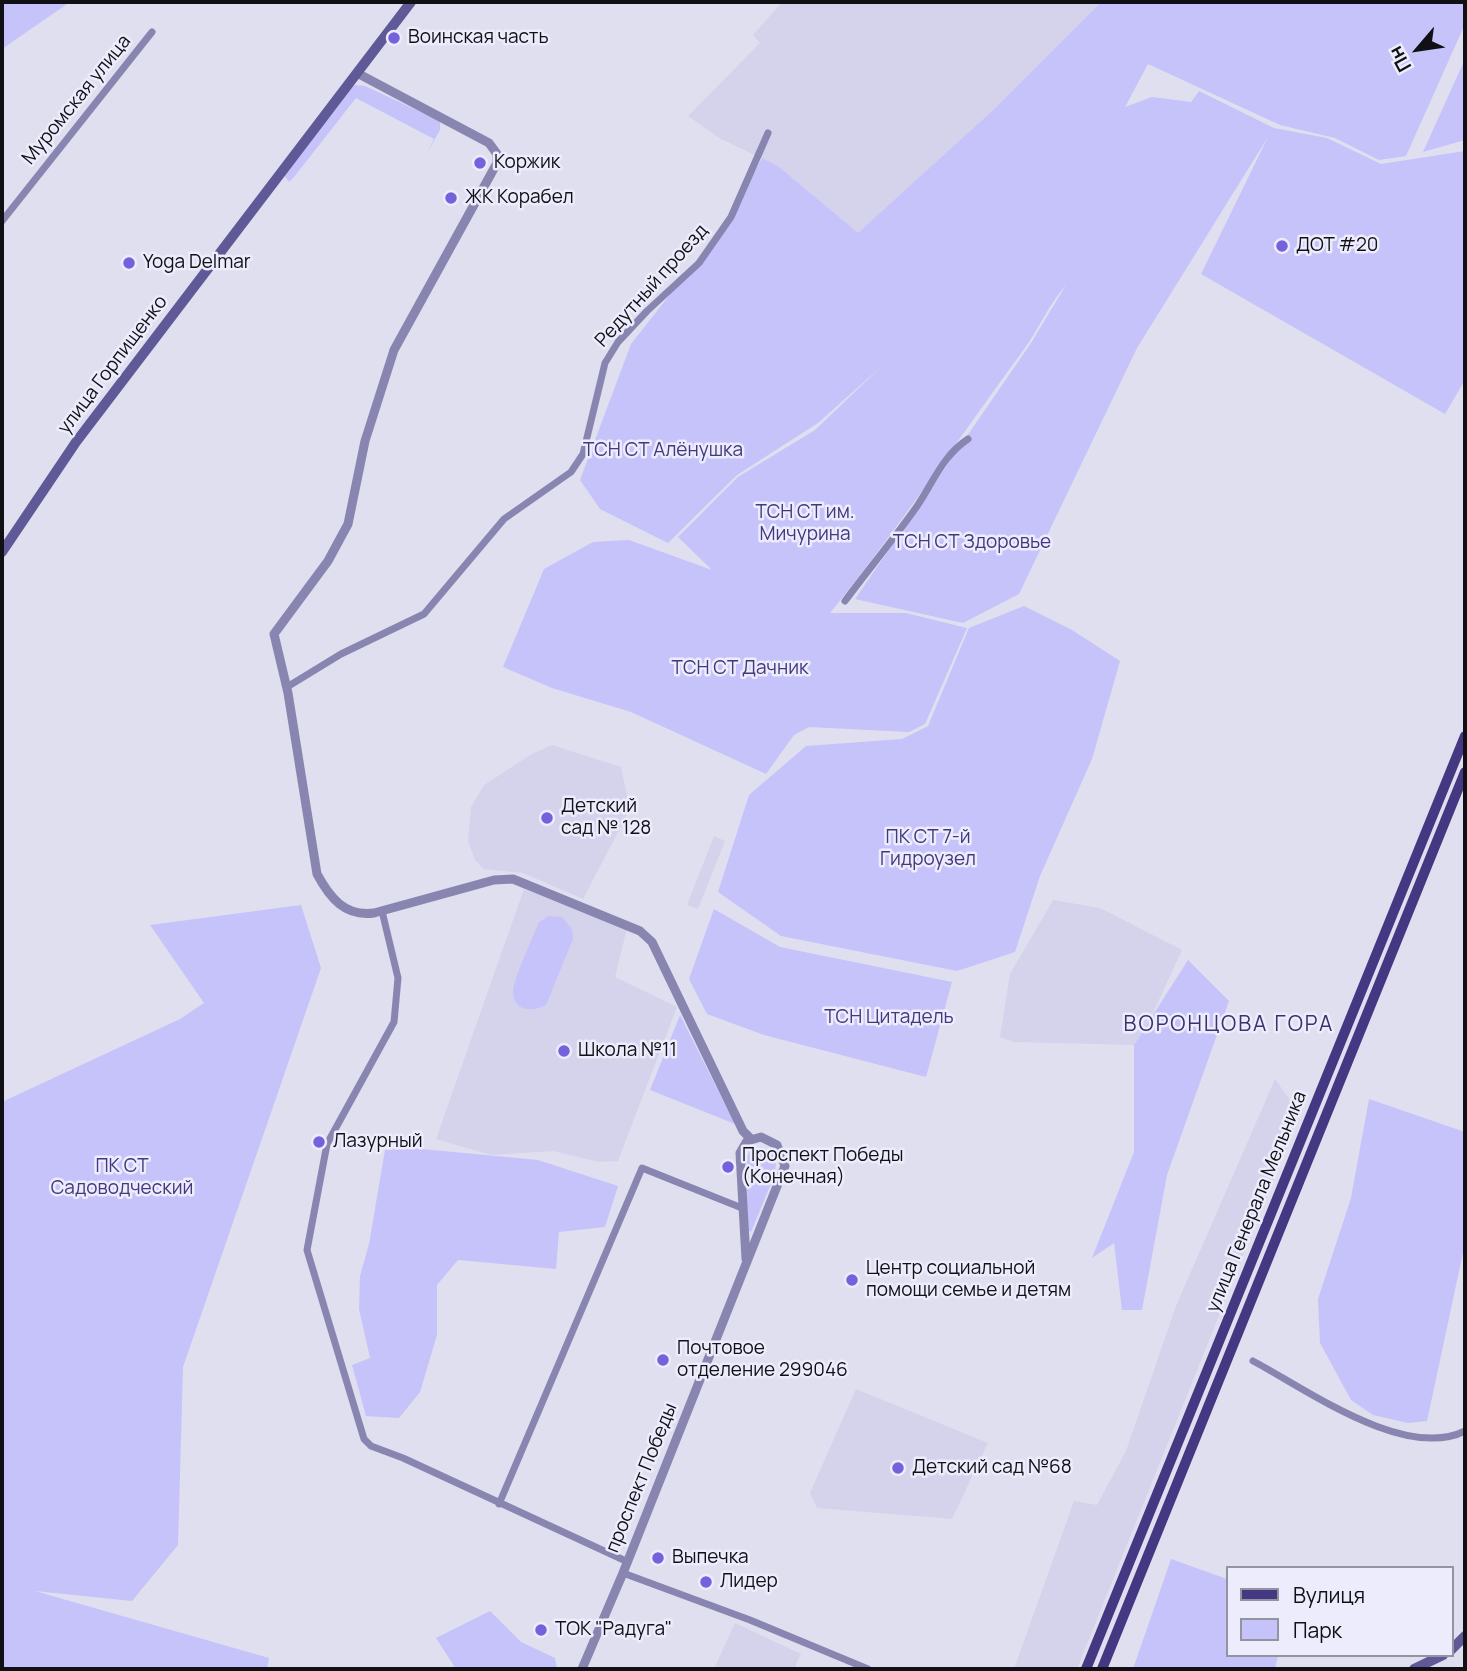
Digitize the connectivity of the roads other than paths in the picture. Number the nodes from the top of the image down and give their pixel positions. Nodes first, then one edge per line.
1 (411, 2) edge
2 (152, 32) dead end
3 (357, 73) junction
4 (768, 133) dead end
5 (2, 220) edge
6 (968, 439) dead end
7 (3, 547) edge
8 (845, 601) dead end
9 (287, 687) junction
10 (1465, 736) edge
11 (1463, 747) edge
12 (1465, 772) edge
13 (382, 911) junction
14 (1324, 1082) junction
15 (1337, 1088) junction
16 (751, 1139) junction
17 (742, 1208) junction
18 (746, 1259) junction
19 (1254, 1361) dead end
20 (1465, 1431) edge
21 (499, 1504) junction
22 (628, 1562) junction
23 (623, 1573) junction
24 (1439, 1657) edge
25 (582, 1669) edge
26 (868, 1669) edge
27 (1086, 1669) edge
28 (1102, 1669) edge
29 (1414, 1669) edge

1 - 3 main road, улица Горпищенко
2 - 5 street, Муромская улица
3 - 7 main road, улица Горпищенко
3 - 9 street
4 - 9 street, Редутный проезд
6 - 8 street
9 - 13 street
10 - 11 main road, улица Генерала Мельника
11 - 14 main road, улица Генерала Мельника
12 - 15 main road, улица Генерала Мельника
13 - 16 street
13 - 21 street
14 - 15 main road
14 - 27 main road, улица Генерала Мельника
15 - 28 main road, улица Генерала Мельника
16 - 17 street, проспект Победы
16 - 18 street, проспект Победы
17 - 18 street, проспект Победы
17 - 21 street
18 - 22 street, проспект Победы
19 - 20 street
21 - 22 street
22 - 23 street, проспект Победы
23 - 25 street, проспект Победы
23 - 26 street
24 - 29 main road

